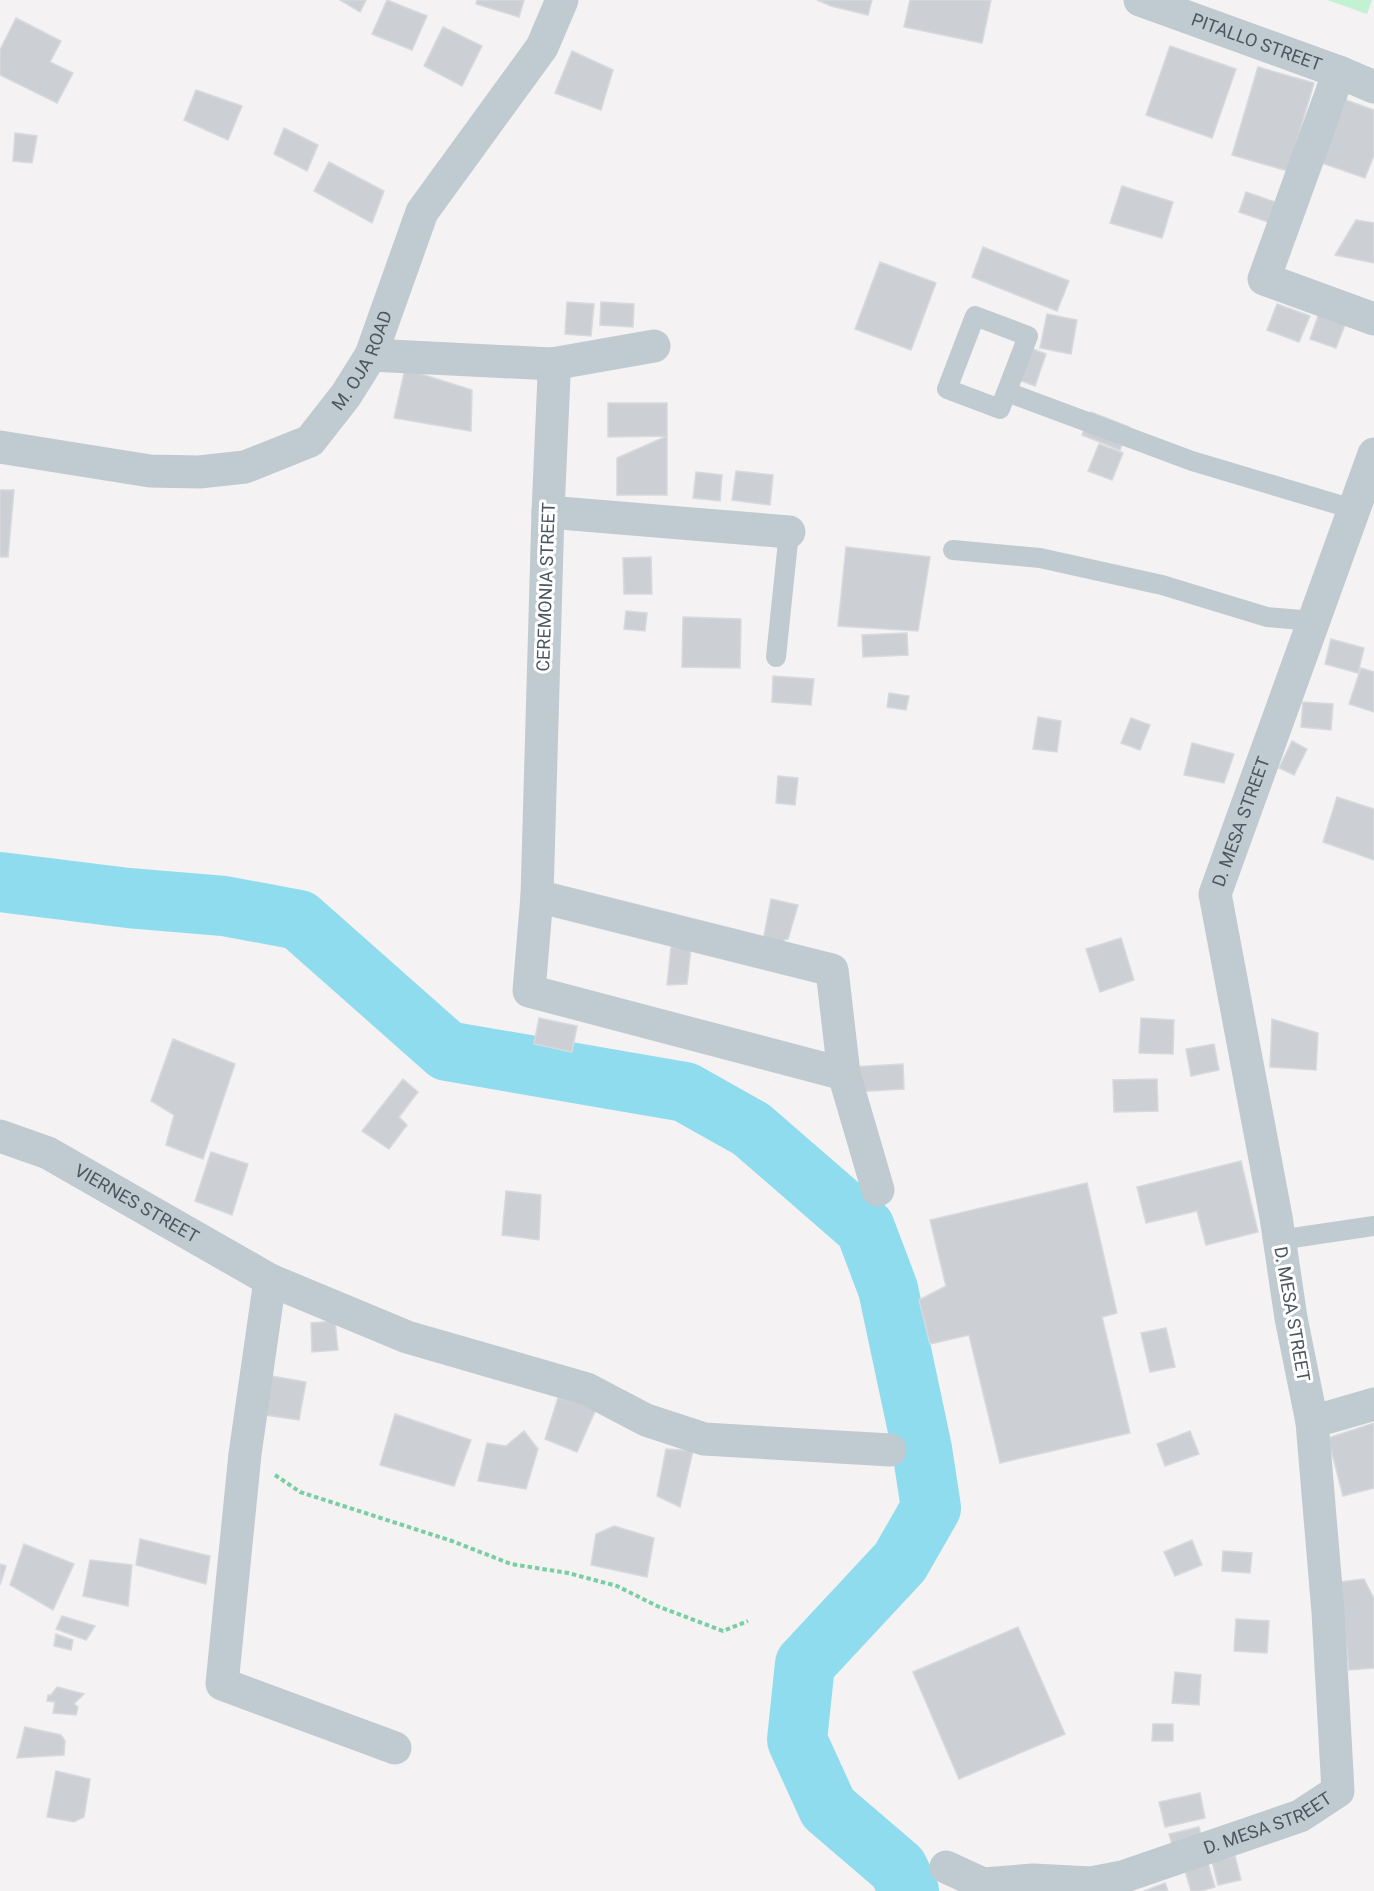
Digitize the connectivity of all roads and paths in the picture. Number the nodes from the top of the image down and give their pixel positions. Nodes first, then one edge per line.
1 (562, 0) edge
2 (1140, 0) edge
3 (1339, 72) junction
4 (1374, 87) edge
5 (1374, 319) edge
6 (654, 346) dead end
7 (371, 355) junction
8 (552, 364) junction
9 (1007, 392) junction
10 (0, 447) edge
11 (1374, 454) edge
12 (1353, 509) junction
13 (548, 512) junction
14 (789, 532) joint
15 (953, 550) dead end
16 (1313, 621) junction
17 (776, 657) dead end
18 (537, 896) junction
19 (844, 1074) junction
20 (0, 1136) edge
21 (878, 1190) dead end
22 (1374, 1226) edge
23 (1279, 1240) junction
24 (270, 1280) junction
25 (1374, 1404) edge
26 (1312, 1422) junction
27 (890, 1450) dead end
28 (245, 1454) junction
29 (748, 1621) dead end
30 (395, 1748) dead end
31 (946, 1867) dead end

1 - 7 street, M. OJA ROAD
2 - 3 street, PITALLO STREET
3 - 4 street, PITALLO STREET
3 - 5 street
6 - 8 street
7 - 8 street
7 - 10 street, M. OJA ROAD
8 - 13 street, CEREMONIA STREET
9 - 9 lane
9 - 12 lane
11 - 12 street, D. MESA STREET
12 - 16 street, D. MESA STREET
13 - 14 street
13 - 18 street, CEREMONIA STREET
14 - 17 lane
15 - 16 lane
16 - 23 street, D. MESA STREET
18 - 19 street
18 - 19 street, CEREMONIA STREET
19 - 21 street
20 - 24 street, VIERNES STREET
22 - 23 lane
23 - 26 street, D. MESA STREET
24 - 27 street, VIERNES STREET
24 - 28 street
25 - 26 street
26 - 31 street, D. MESA STREET
28 - 29 path
28 - 30 street

